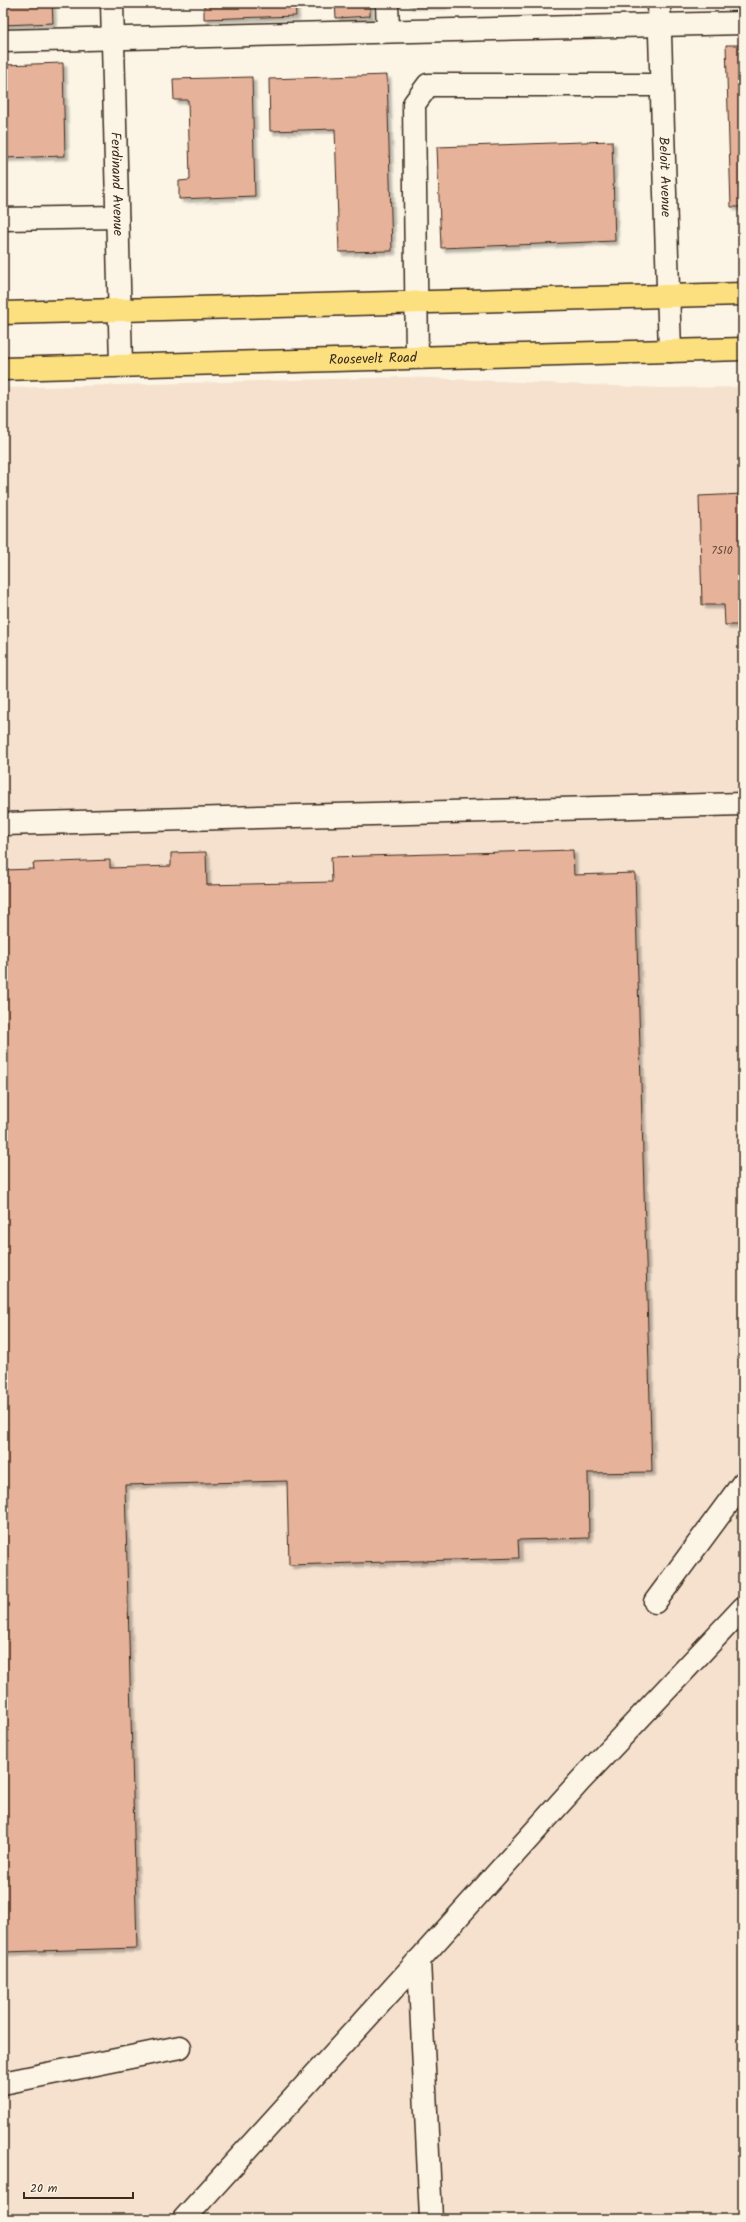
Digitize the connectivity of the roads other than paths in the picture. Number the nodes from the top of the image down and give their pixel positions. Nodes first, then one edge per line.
1 (112, 3) edge
2 (387, 3) edge
3 (659, 3) edge
4 (743, 23) edge
5 (660, 25) junction
6 (388, 31) junction
7 (113, 38) junction
8 (3, 41) edge
9 (661, 84) junction
10 (117, 217) junction
11 (3, 219) edge
12 (743, 294) edge
13 (668, 296) junction
14 (416, 302) junction
15 (119, 310) junction
16 (3, 313) edge
17 (743, 349) edge
18 (670, 351) junction
19 (417, 357) junction
20 (120, 365) junction
21 (3, 369) edge
22 (743, 804) edge
23 (3, 824) edge
24 (743, 1483) edge
25 (655, 1602) dead end
26 (743, 1608) edge
27 (419, 1960) junction
28 (180, 2047) dead end
29 (3, 2084) edge
30 (184, 2219) edge
31 (431, 2219) edge

1 - 7 street, Ferdinand Avenue
2 - 6 street
3 - 5 street, Beloit Avenue
4 - 5 street
5 - 6 street
5 - 9 street, Beloit Avenue
6 - 7 street
7 - 8 street
7 - 10 street, Ferdinand Avenue
9 - 13 street, Beloit Avenue
9 - 14 street
10 - 11 street
10 - 15 street, Ferdinand Avenue
12 - 13 main road
13 - 14 main road
13 - 18 street, Beloit Avenue
14 - 15 main road
14 - 19 street
15 - 16 main road
15 - 20 street, Ferdinand Avenue
17 - 18 main road, Roosevelt Road
18 - 19 main road, Roosevelt Road
19 - 20 main road, Roosevelt Road
20 - 21 main road, Roosevelt Road
22 - 23 street
24 - 25 street
26 - 27 street
27 - 30 street
27 - 31 street
28 - 29 street

